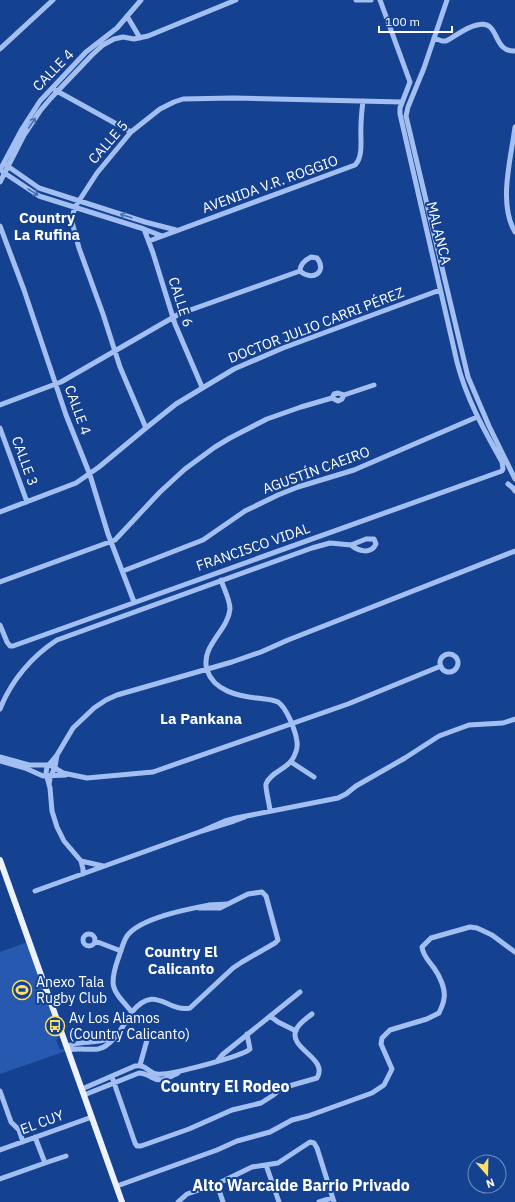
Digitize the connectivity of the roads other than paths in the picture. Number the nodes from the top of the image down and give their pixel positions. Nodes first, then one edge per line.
1 (53, 0) edge
2 (140, 0) edge
3 (236, 0) edge
4 (356, 0) edge
5 (371, 0) edge
6 (380, 0) edge
7 (447, 0) edge
8 (127, 16) junction
9 (117, 28) junction
10 (123, 37) junction
11 (140, 38) junction
12 (434, 38) junction
13 (0, 49) edge
14 (515, 51) edge
15 (54, 90) junction
16 (363, 101) junction
17 (402, 102) junction
18 (515, 127) edge
19 (131, 132) junction
20 (3, 164) edge
21 (2, 171) edge
22 (0, 182) edge
23 (78, 201) junction
24 (75, 207) junction
25 (145, 222) junction
26 (0, 226) edge
27 (144, 229) junction
28 (177, 230) junction
29 (515, 232) edge
30 (162, 236) junction
31 (149, 241) junction
32 (300, 271) dead end
33 (440, 290) junction
34 (173, 318) junction
35 (115, 351) junction
36 (374, 384) dead end
37 (56, 385) junction
38 (202, 387) junction
39 (0, 405) edge
40 (477, 417) junction
41 (0, 428) edge
42 (146, 428) junction
43 (503, 469) joint
44 (90, 475) junction
45 (515, 479) edge
46 (508, 484) dead end
47 (515, 491) edge
48 (27, 502) junction
49 (0, 512) edge
50 (111, 542) junction
51 (351, 545) dead end
52 (515, 551) edge
53 (123, 571) junction
54 (221, 580) junction
55 (0, 582) edge
56 (134, 602) junction
57 (0, 625) edge
58 (441, 666) dead end
59 (207, 669) junction
60 (2, 701) edge
61 (0, 709) edge
62 (515, 719) edge
63 (292, 724) junction
64 (57, 755) junction
65 (0, 757) edge
66 (0, 761) edge
67 (291, 762) junction
68 (49, 764) junction
69 (55, 767) junction
70 (69, 775) junction
71 (48, 776) junction
72 (314, 777) dead end
73 (270, 811) junction
74 (0, 860) edge
75 (81, 861) junction
76 (104, 866) junction
77 (82, 874) junction
78 (35, 891) dead end
79 (95, 941) dead end
80 (121, 951) junction
81 (515, 952) edge
82 (300, 992) dead end
83 (132, 1012) junction
84 (312, 1014) dead end
85 (270, 1016) junction
86 (296, 1031) junction
87 (247, 1034) junction
88 (147, 1040) dead end
89 (68, 1048) junction
90 (218, 1061) junction
91 (140, 1065) junction
92 (182, 1071) junction
93 (112, 1077) junction
94 (114, 1083) junction
95 (0, 1091) edge
96 (83, 1092) junction
97 (92, 1117) junction
98 (35, 1137) junction
99 (23, 1142) junction
100 (0, 1150) edge
101 (66, 1156) dead end
102 (45, 1164) junction
103 (266, 1165) junction
104 (0, 1179) edge
105 (216, 1184) junction
106 (116, 1186) junction
107 (333, 1200) edge
108 (122, 1202) edge
109 (178, 1202) edge
110 (223, 1202) edge
111 (279, 1202) edge
112 (319, 1202) edge

1 - 13 street
2 - 8 street, CALLE 4
3 - 11 street
4 - 5 street
6 - 17 street, MALANCA
7 - 12 street
8 - 9 street, CALLE 4
8 - 11 street
9 - 10 street
9 - 15 street, CALLE 4
10 - 11 street
10 - 15 street, CALLE 4
12 - 14 street
12 - 45 street
15 - 19 street
15 - 20 street, CALLE 4
16 - 17 street, CALLE 5
16 - 19 street, CALLE 5
16 - 28 street, AVENIDA V.R. ROGGIO
17 - 33 street, MALANCA
18 - 29 street
19 - 23 street, CALLE 5
20 - 21 street, CALLE 4
20 - 23 street
21 - 22 street, CALLE 4
21 -> 24 street
23 - 24 street, CALLE 5
25 -> 23 street
24 - 27 street
24 - 35 street, CALLE 5
25 - 27 street
25 - 28 street
26 - 37 street, CALLE 4
27 - 30 street
27 - 31 street, CALLE 6
28 - 30 street, AVENIDA V.R. ROGGIO
30 - 31 street, AVENIDA V.R. ROGGIO
31 - 34 street, CALLE 6
32 - 34 street
33 - 38 street, DOCTOR JULIO CARRI PÉREZ
33 - 40 street, MALANCA
34 - 35 street
34 - 38 street, CALLE 6
35 - 37 street
35 - 42 street, CALLE 5
36 - 50 street
37 - 39 street
37 - 44 street, CALLE 4
38 - 42 street, DOCTOR JULIO CARRI PÉREZ
40 - 43 street, MALANCA
40 - 53 street, AGUSTÍN CAEIRO
41 - 48 street, CALLE 3
42 - 44 street, DOCTOR JULIO CARRI PÉREZ
43 - 56 street, FRANCISCO VIDAL
44 - 48 street, DOCTOR JULIO CARRI PÉREZ
44 - 50 street, CALLE 4
46 - 47 street
48 - 49 street, DOCTOR JULIO CARRI PÉREZ
50 - 53 street, CALLE 4
50 - 55 street
51 - 54 street
52 - 59 street
53 - 56 street, CALLE 4
54 - 59 street
54 - 60 street
56 - 57 street, FRANCISCO VIDAL
58 - 63 street
59 - 63 street
59 - 64 street
60 - 61 street
62 - 73 street
63 - 67 street
63 - 70 street
64 - 68 street
64 - 69 street
65 - 68 street
66 - 71 street
67 - 72 street
67 - 73 street
68 - 69 street
68 - 71 street
69 - 70 street
69 - 71 street
70 - 71 street
71 - 75 street
73 - 76 street
74 - 89 main road
75 - 76 street
75 - 77 street
76 - 77 street
77 - 78 street
79 - 80 street
80 - 83 street
80 - 83 street
81 - 106 street
82 - 85 street
83 - 89 street
84 - 86 street
85 - 86 street
85 - 87 street
86 - 94 street
87 - 90 street
87 - 90 street
88 - 91 street
89 - 96 main road
90 - 92 street
91 - 92 street
91 - 93 street
92 - 94 street
93 - 94 street
93 - 96 street
94 - 96 street
95 - 99 street
96 - 97 main road
97 - 98 street, EL CUY
97 - 106 main road
98 - 99 street, EL CUY
98 - 102 street
99 - 100 street, EL CUY
101 - 102 street
102 - 104 street
103 - 105 street
103 - 107 street
103 - 111 street
105 - 109 street
105 - 110 street
106 - 108 main road
107 - 112 street

